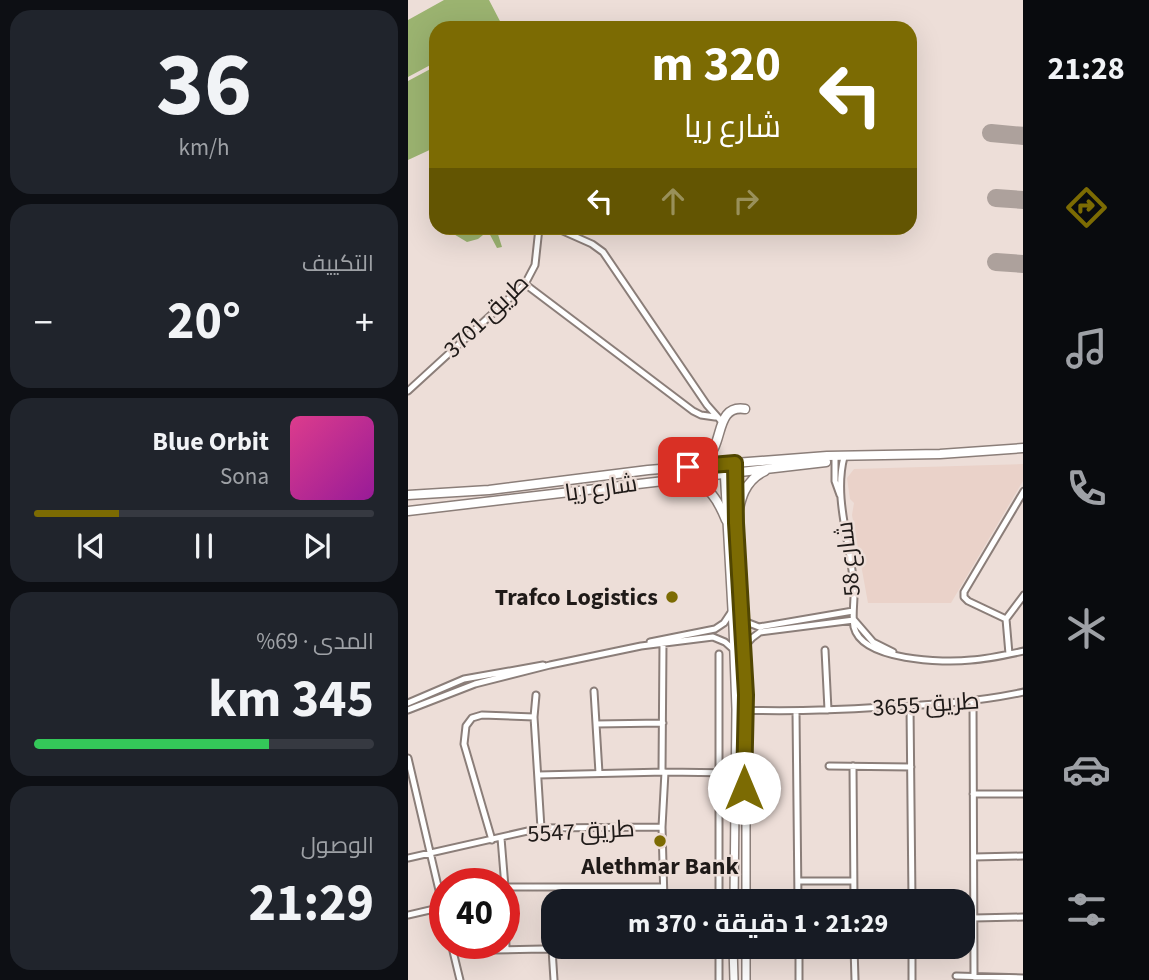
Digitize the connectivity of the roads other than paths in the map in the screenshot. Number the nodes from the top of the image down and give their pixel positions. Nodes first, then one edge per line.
1 (538, 235) edge
2 (572, 235) edge
3 (525, 284) junction
4 (408, 391) edge
5 (745, 409) dead end
6 (719, 419) junction
7 (1023, 448) edge
8 (839, 458) junction
9 (688, 467) junction
10 (735, 467) junction
11 (776, 467) junction
12 (724, 468) junction
13 (682, 477) junction
14 (1023, 491) edge
15 (409, 495) edge
16 (1021, 502) edge
17 (408, 511) edge
18 (726, 520) junction
19 (736, 523) junction
20 (1023, 594) edge
21 (732, 611) junction
22 (853, 611) junction
23 (741, 620) junction
24 (854, 620) junction
25 (1006, 620) junction
26 (663, 644) junction
27 (641, 646) junction
28 (743, 648) junction
29 (825, 650) dead end
30 (1023, 650) edge
31 (734, 651) junction
32 (719, 654) dead end
33 (1009, 654) junction
34 (550, 665) junction
35 (594, 691) dead end
36 (1023, 692) edge
37 (536, 695) dead end
38 (973, 701) junction
39 (408, 703) edge
40 (910, 706) junction
41 (736, 709) junction
42 (408, 710) edge
43 (745, 710) junction
44 (828, 710) junction
45 (796, 711) junction
46 (534, 717) junction
47 (663, 723) junction
48 (596, 724) junction
49 (408, 758) edge
50 (829, 766) dead end
51 (853, 766) junction
52 (409, 767) edge
53 (911, 767) junction
54 (664, 772) junction
55 (599, 773) junction
56 (720, 773) junction
57 (735, 773) junction
58 (538, 775) junction
59 (973, 794) junction
60 (1023, 794) edge
61 (662, 827) junction
62 (541, 828) junction
63 (501, 838) junction
64 (491, 840) junction
65 (430, 853) junction
66 (974, 856) junction
67 (1023, 856) edge
68 (408, 858) edge
69 (434, 868) edge
70 (503, 868) edge
71 (798, 881) junction
72 (853, 881) junction
73 (520, 887) edge
74 (663, 887) joint
75 (719, 889) edge
76 (734, 889) edge
77 (746, 889) edge
78 (798, 889) edge
79 (853, 889) edge
80 (912, 889) edge
81 (974, 889) edge
82 (429, 910) edge
83 (408, 915) edge
84 (1023, 917) edge
85 (975, 918) edge
86 (541, 949) edge
87 (520, 950) edge
88 (454, 959) edge
89 (553, 959) edge
90 (719, 959) edge
91 (733, 959) edge
92 (746, 959) edge
93 (799, 959) edge
94 (854, 959) edge
95 (912, 959) edge
96 (974, 959) edge
97 (956, 976) dead end
98 (974, 977) junction
99 (1023, 978) edge
100 (457, 979) edge
101 (554, 980) edge
102 (719, 980) edge
103 (734, 980) edge
104 (746, 980) edge
105 (799, 980) edge
106 (855, 980) edge
107 (912, 980) edge

1 - 3 street, طريق 3701
2 - 6 street
3 - 4 street, طريق 3701
3 - 6 street
5 - 6 main road
6 - 9 main road
7 - 8 main road, شارع ريا
8 - 10 main road, شارع ريا
8 - 11 main road, شارع ريا
8 - 22 street, شارع 58
9 - 12 main road, شارع ريا
9 - 15 main road, شارع ريا
10 - 11 main road, شارع ريا
10 - 12 main road, شارع ريا
10 - 19 street
11 - 19 main road
12 - 13 main road, شارع ريا
12 - 18 street
13 - 17 main road, شارع ريا
13 - 18 main road
14 - 16 street
16 - 25 street
18 - 21 street
19 - 23 street
20 - 25 street
21 - 27 street
21 - 31 street
22 - 23 street
22 - 24 street, شارع 58
23 - 28 street
24 - 28 street
24 - 33 street
25 - 33 street
26 - 27 street
26 - 31 street
26 - 47 street, طريق 5547
27 - 34 street
28 - 43 street
29 - 44 street
30 - 33 street
31 - 41 street
32 - 56 street
34 - 39 street
34 - 42 street
35 - 48 street
36 - 38 street, طريق 3655
37 - 46 street
38 - 40 street, طريق 3655
38 - 59 street
40 - 44 street, طريق 3655
40 - 53 street
41 - 43 street, طريق 3655
41 - 57 street
43 - 45 street, طريق 3655
43 - 77 street
44 - 45 street, طريق 3655
45 - 71 street
46 - 58 street
46 - 64 street
47 - 48 street
47 - 54 street, طريق 5547
48 - 55 street
49 - 52 street
50 - 51 street
51 - 53 street
51 - 72 street
52 - 65 street
53 - 80 street
54 - 55 street
54 - 56 street
54 - 61 street, طريق 5547
55 - 58 street
56 - 57 street
56 - 75 street
57 - 76 street
58 - 62 street
59 - 60 street
59 - 66 street
61 - 62 street, طريق 5547
61 - 74 street, طريق 5547
62 - 63 street, طريق 5547
63 - 64 street, طريق 5547
63 - 70 street, طريق 5547
64 - 65 street, طريق 5547
65 - 68 street, طريق 5547
65 - 69 street
66 - 67 street
66 - 81 street
71 - 72 street
71 - 78 street
72 - 79 street
73 - 74 street
82 - 83 street
84 - 85 street
86 - 87 street
88 - 100 street
89 - 101 street
90 - 102 street
91 - 103 street
92 - 104 street
93 - 105 street
94 - 106 street
95 - 107 street
96 - 98 street
97 - 98 street
98 - 99 street

